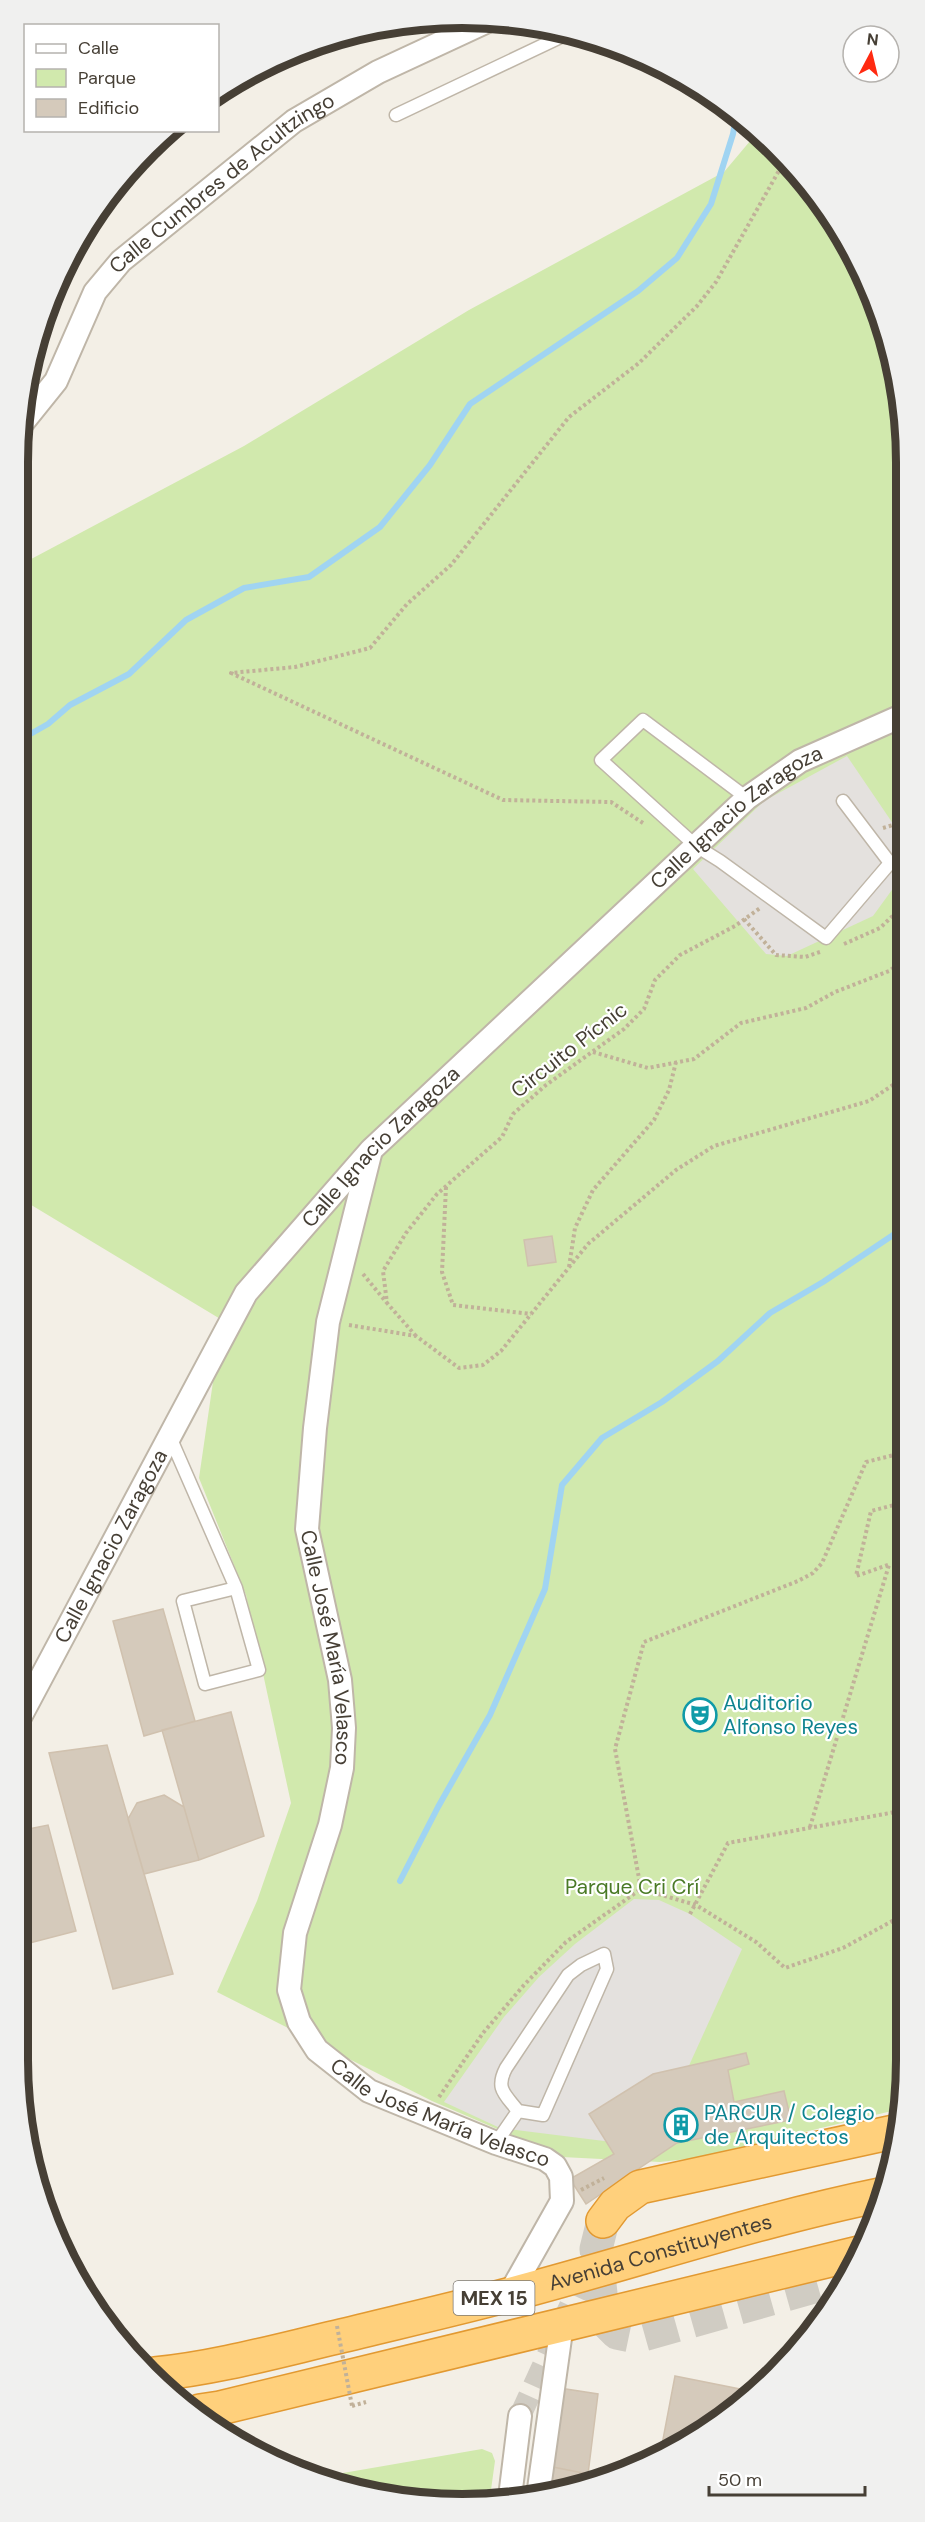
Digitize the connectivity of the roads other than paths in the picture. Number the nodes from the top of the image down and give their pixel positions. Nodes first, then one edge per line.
1 (472, 28) edge
2 (556, 39) edge
3 (396, 115) dead end
4 (31, 412) edge
5 (896, 719) edge
6 (747, 798) junction
7 (843, 801) dead end
8 (696, 846) junction
9 (371, 1150) junction
10 (171, 1437) junction
11 (236, 1588) junction
12 (28, 1702) edge
13 (519, 2111) junction
14 (890, 2133) edge
15 (496, 2143) junction
16 (880, 2177) edge
17 (874, 2196) edge
18 (830, 2205) junction
19 (603, 2221) tunnel mouth
20 (841, 2271) edge
21 (509, 2295) junction
22 (562, 2324) junction
23 (163, 2373) edge
24 (207, 2410) edge
25 (520, 2416) tunnel mouth
26 (539, 2486) edge
27 (511, 2491) edge

1 - 4 street, Calle Cumbres de Acultzingo
2 - 3 lane
5 - 6 street, Calle Ignacio Zaragoza
6 - 8 street, Calle Ignacio Zaragoza
6 - 8 lane
7 - 8 lane
8 - 9 street, Calle Ignacio Zaragoza
9 - 10 street, Calle Ignacio Zaragoza
9 - 15 street, Calle José María Velasco
10 - 11 lane
10 - 12 street, Calle Ignacio Zaragoza
11 - 11 lane
13 - 13 lane
13 - 15 lane
14 - 19 highway
15 - 21 street, Calle José María Velasco
16 - 18 highway
17 - 18 highway, Avenida Constituyentes / MEX 15
18 - 21 highway, Avenida Constituyentes / MEX 15
20 - 22 highway, Avenida Constituyentes / MEX 15
21 - 23 highway, Avenida Constituyentes / MEX 15
22 - 24 highway, Avenida Constituyentes / MEX 15
22 - 26 street
25 - 27 street

